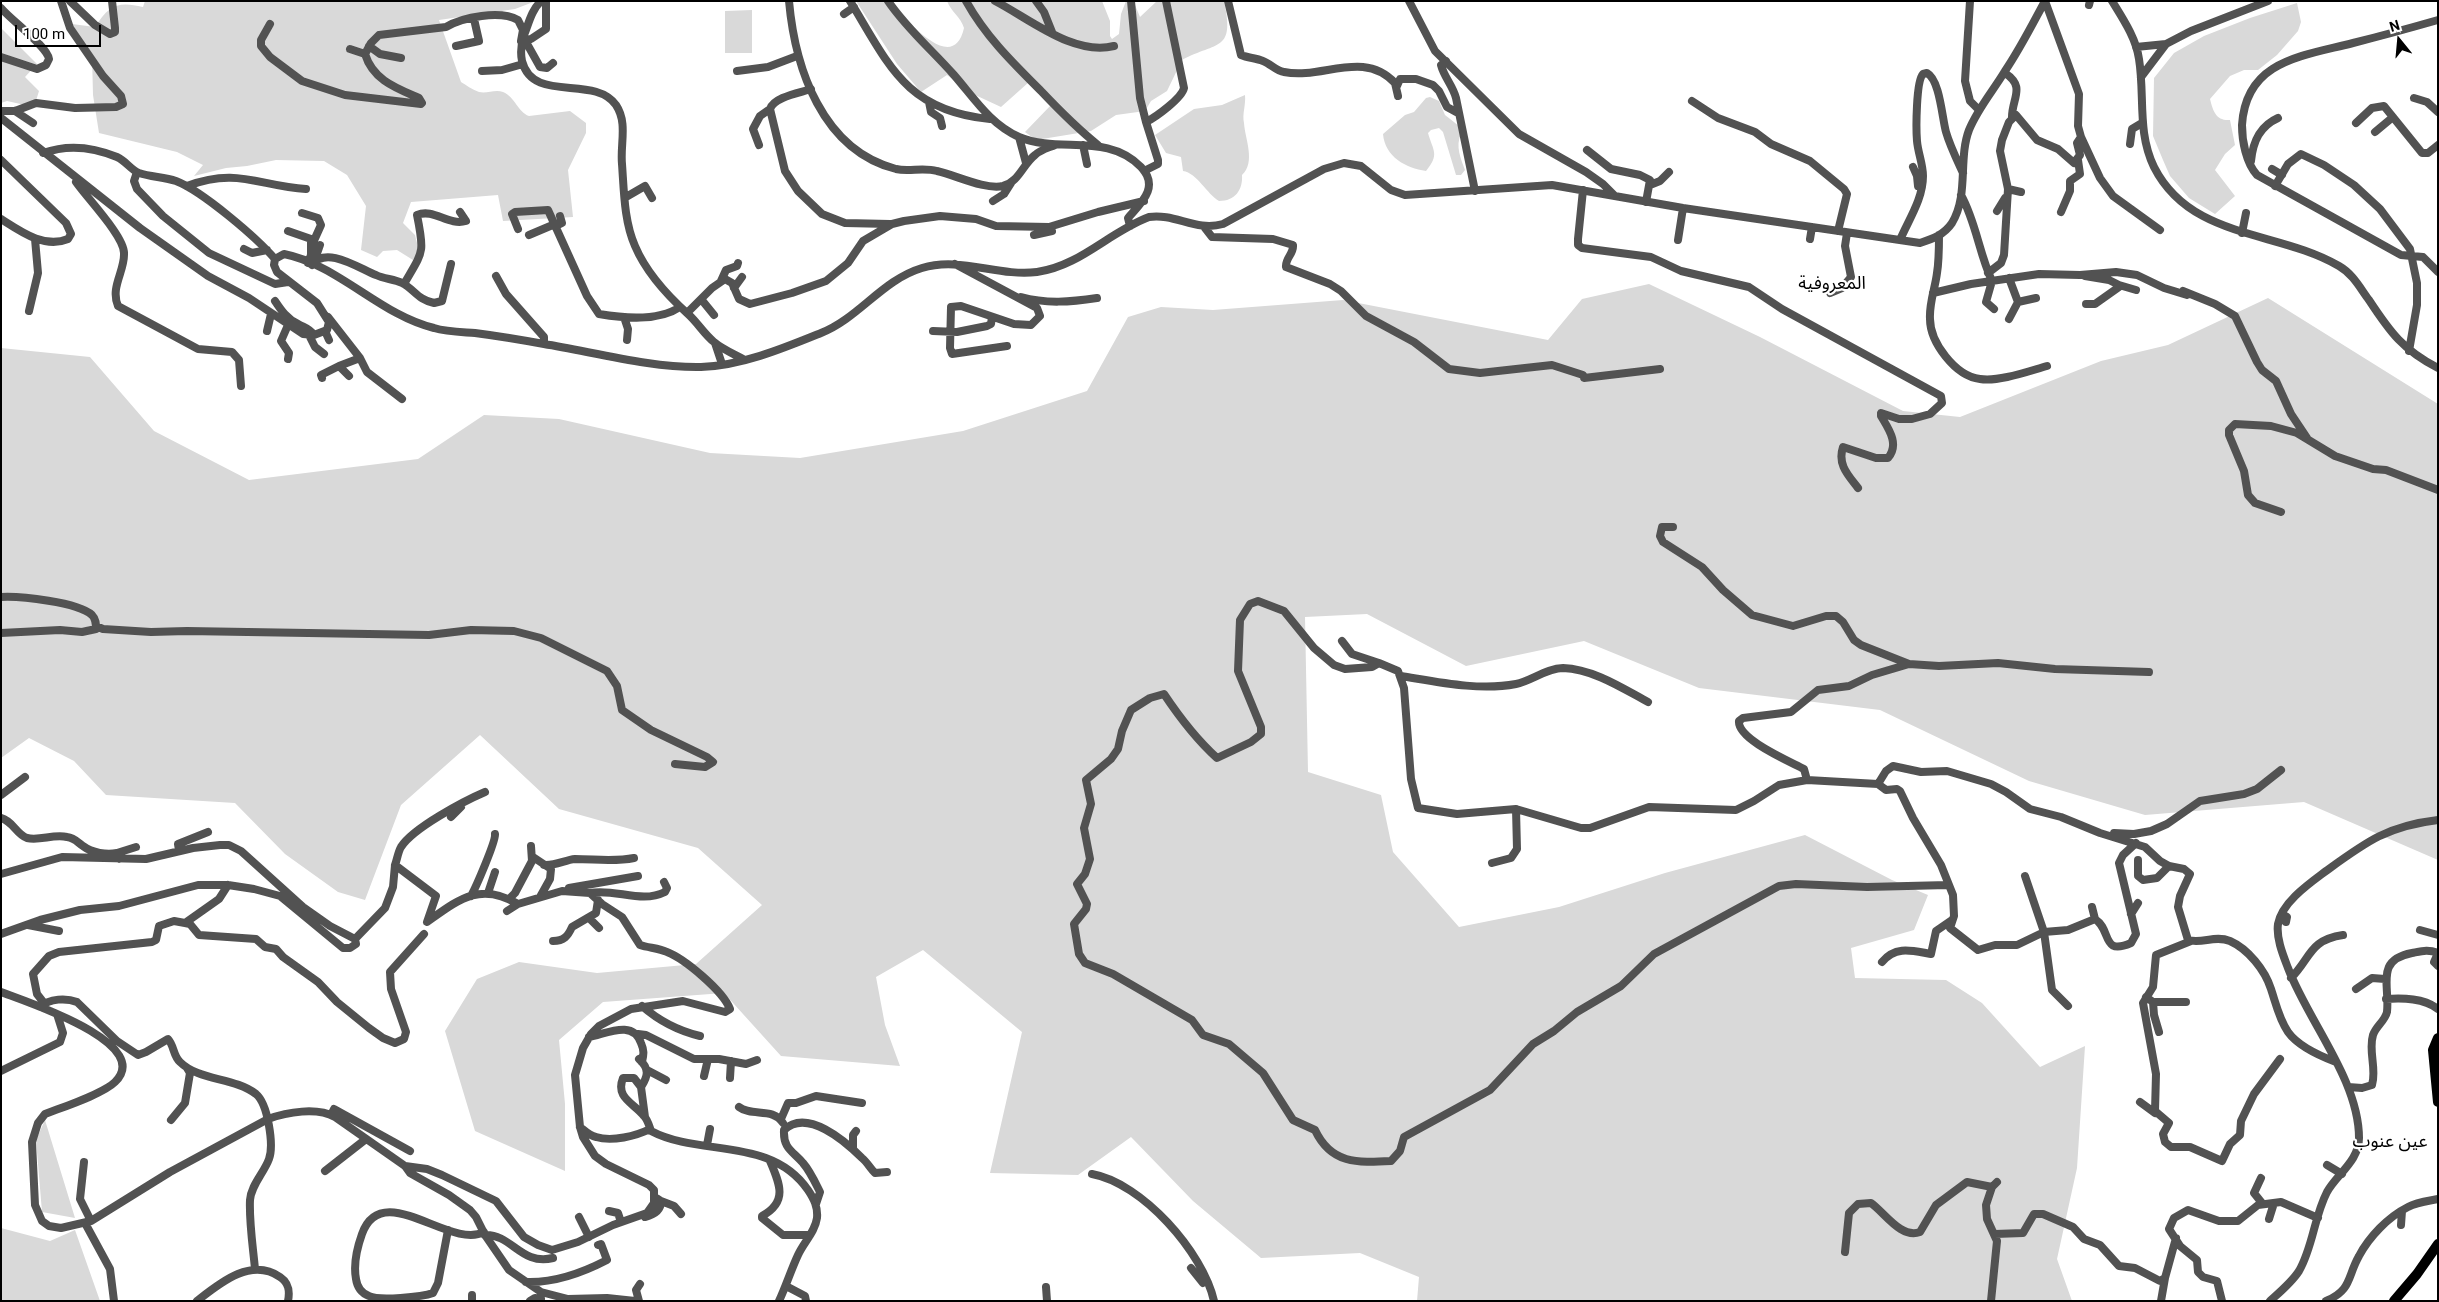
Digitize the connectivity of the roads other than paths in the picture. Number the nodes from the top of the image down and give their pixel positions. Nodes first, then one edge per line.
1 (62, 1) edge
2 (70, 1) edge
3 (112, 1) edge
4 (541, 1) edge
5 (546, 1) edge
6 (789, 1) edge
7 (888, 1) edge
8 (966, 1) edge
9 (995, 1) edge
10 (1036, 1) edge
11 (1131, 1) edge
12 (1166, 1) edge
13 (1228, 1) edge
14 (1409, 1) edge
15 (1970, 1) edge
16 (2045, 1) edge
17 (2112, 1) edge
18 (2268, 1) edge
19 (852, 4) edge
20 (1, 8) edge
21 (844, 14) dead end
22 (531, 16) junction
23 (512, 17) junction
24 (474, 18) junction
25 (2438, 20) edge
26 (270, 24) dead end
27 (1052, 32) junction
28 (536, 35) junction
29 (524, 42) junction
30 (2166, 44) junction
31 (369, 46) junction
32 (456, 46) dead end
33 (1114, 46) dead end
34 (2136, 47) junction
35 (350, 49) dead end
36 (532, 50) junction
37 (365, 54) junction
38 (797, 56) junction
39 (1, 57) edge
40 (401, 58) dead end
41 (1446, 61) junction
42 (553, 63) dead end
43 (523, 64) junction
44 (482, 70) dead end
45 (737, 71) dead end
46 (2005, 73) junction
47 (2141, 77) junction
48 (1397, 86) junction
49 (811, 89) junction
50 (1398, 96) dead end
51 (2414, 98) dead end
52 (1692, 101) dead end
53 (929, 102) junction
54 (770, 109) junction
55 (1979, 110) junction
56 (1, 111) edge
57 (15, 111) junction
58 (2438, 112) edge
59 (1458, 113) junction
60 (2012, 117) junction
61 (2393, 117) junction
62 (1, 118) edge
63 (2278, 118) dead end
64 (990, 119) junction
65 (1146, 122) junction
66 (2142, 122) junction
67 (33, 123) dead end
68 (2356, 124) dead end
69 (942, 126) dead end
70 (2375, 132) dead end
71 (1019, 137) junction
72 (2080, 137) junction
73 (2130, 144) dead end
74 (759, 145) dead end
75 (1055, 145) junction
76 (1083, 145) junction
77 (1098, 145) junction
78 (2438, 145) edge
79 (1587, 150) dead end
80 (44, 153) junction
81 (1, 160) edge
82 (2078, 160) junction
83 (1026, 164) junction
84 (1087, 164) dead end
85 (1913, 167) dead end
86 (2250, 168) junction
87 (2272, 169) dead end
88 (1144, 171) junction
89 (138, 172) junction
90 (1669, 172) dead end
91 (1964, 175) junction
92 (2282, 175) junction
93 (73, 176) junction
94 (1011, 183) junction
95 (1650, 185) junction
96 (187, 186) junction
97 (2275, 186) junction
98 (2008, 188) junction
99 (306, 189) dead end
100 (1583, 190) junction
101 (1475, 191) junction
102 (2021, 192) dead end
103 (1961, 195) junction
104 (626, 196) junction
105 (1616, 196) junction
106 (1920, 196) junction
107 (652, 198) dead end
108 (1144, 201) junction
109 (994, 202) dead end
110 (1646, 202) junction
111 (1683, 208) junction
112 (1997, 211) dead end
113 (460, 212) dead end
114 (2061, 212) dead end
115 (302, 213) dead end
116 (2246, 213) dead end
117 (560, 216) dead end
118 (1, 219) edge
119 (1063, 223) junction
120 (892, 224) junction
121 (556, 225) junction
122 (1130, 226) junction
123 (1812, 227) junction
124 (518, 228) dead end
125 (1205, 228) junction
126 (2160, 230) dead end
127 (288, 231) dead end
128 (1838, 231) junction
129 (1847, 233) junction
130 (2242, 233) junction
131 (529, 235) dead end
132 (1034, 235) dead end
133 (1939, 235) junction
134 (1810, 238) dead end
135 (35, 239) junction
136 (1678, 240) dead end
137 (1900, 240) junction
138 (316, 245) junction
139 (244, 249) dead end
140 (267, 250) junction
141 (2413, 257) junction
142 (275, 259) junction
143 (311, 263) junction
144 (738, 263) dead end
145 (451, 264) dead end
146 (955, 264) junction
147 (2438, 272) edge
148 (1988, 273) junction
149 (2080, 275) junction
150 (496, 276) dead end
151 (742, 277) dead end
152 (2009, 278) junction
153 (721, 281) junction
154 (1992, 281) junction
155 (288, 282) junction
156 (404, 284) junction
157 (2119, 285) junction
158 (734, 288) junction
159 (2164, 288) junction
160 (2136, 290) dead end
161 (1830, 292) dead end
162 (1933, 293) junction
163 (1011, 294) junction
164 (2187, 295) dead end
165 (1097, 298) dead end
166 (2036, 298) dead end
167 (700, 299) junction
168 (275, 300) dead end
169 (2018, 302) junction
170 (2086, 304) dead end
171 (680, 307) junction
172 (1994, 309) dead end
173 (29, 311) dead end
174 (687, 313) junction
175 (271, 314) junction
176 (325, 314) junction
177 (714, 315) dead end
178 (624, 317) junction
179 (992, 317) junction
180 (2009, 319) dead end
181 (288, 325) junction
182 (267, 331) dead end
183 (325, 331) junction
184 (933, 331) dead end
185 (951, 332) junction
186 (312, 335) junction
187 (330, 340) dead end
188 (627, 340) dead end
189 (715, 343) junction
190 (544, 344) junction
191 (1007, 346) dead end
192 (2409, 351) junction
193 (324, 354) dead end
194 (360, 358) junction
195 (288, 359) dead end
196 (744, 359) junction
197 (722, 364) junction
198 (340, 366) junction
199 (2047, 366) dead end
200 (2438, 368) edge
201 (1660, 369) dead end
202 (348, 376) dead end
203 (322, 378) dead end
204 (241, 386) dead end
205 (402, 399) dead end
206 (2308, 439) junction
207 (1858, 488) dead end
208 (2438, 490) edge
209 (2281, 512) dead end
210 (1674, 526) dead end
211 (1, 597) edge
212 (96, 626) junction
213 (1, 633) edge
214 (1342, 641) dead end
215 (1379, 663) junction
216 (1909, 664) junction
217 (2149, 672) dead end
218 (1401, 676) junction
219 (1648, 702) dead end
220 (674, 764) dead end
221 (2281, 770) dead end
222 (26, 777) dead end
223 (1807, 780) junction
224 (1878, 784) junction
225 (485, 792) dead end
226 (1, 796) edge
227 (469, 799) junction
228 (1516, 808) junction
229 (451, 817) dead end
230 (1, 818) edge
231 (2438, 820) edge
232 (208, 832) dead end
233 (2100, 832) junction
234 (496, 834) dead end
235 (2136, 843) junction
236 (531, 846) dead end
237 (136, 847) dead end
238 (179, 850) junction
239 (118, 856) junction
240 (533, 857) junction
241 (634, 858) dead end
242 (2138, 860) dead end
243 (1492, 863) dead end
244 (395, 865) junction
245 (2170, 866) junction
246 (546, 867) junction
247 (495, 872) dead end
248 (1, 874) edge
249 (638, 876) dead end
250 (2025, 876) dead end
251 (664, 882) dead end
252 (165, 883) dead end
253 (228, 885) junction
254 (1948, 885) junction
255 (562, 891) junction
256 (169, 892) junction
257 (488, 893) junction
258 (590, 893) junction
259 (527, 895) dead end
260 (470, 896) junction
261 (540, 897) junction
262 (509, 899) junction
263 (598, 900) junction
264 (2138, 903) dead end
265 (521, 904) junction
266 (2092, 907) dead end
267 (507, 911) dead end
268 (2131, 914) junction
269 (2282, 914) junction
270 (589, 918) junction
271 (2095, 919) junction
272 (1952, 920) junction
273 (2286, 922) dead end
274 (185, 923) junction
275 (28, 925) junction
276 (599, 928) dead end
277 (2420, 930) dead end
278 (60, 931) dead end
279 (2044, 932) junction
280 (1, 934) edge
281 (424, 934) dead end
282 (2343, 935) dead end
283 (2438, 935) edge
284 (355, 939) junction
285 (553, 941) dead end
286 (2191, 941) junction
287 (1880, 953) dead end
288 (1890, 953) junction
289 (1882, 962) dead end
290 (2438, 966) edge
291 (2291, 978) junction
292 (2385, 979) junction
293 (2356, 989) dead end
294 (1, 992) edge
295 (2146, 997) junction
296 (2386, 999) junction
297 (2153, 1002) junction
298 (2186, 1002) dead end
299 (43, 1005) junction
300 (642, 1006) junction
301 (2068, 1006) dead end
302 (2438, 1009) edge
303 (57, 1014) junction
304 (2159, 1032) dead end
305 (638, 1034) junction
306 (700, 1036) dead end
307 (589, 1038) junction
308 (2438, 1038) edge
309 (708, 1059) junction
310 (2280, 1059) dead end
311 (757, 1060) dead end
312 (731, 1061) junction
313 (2336, 1062) junction
314 (187, 1068) junction
315 (647, 1070) junction
316 (1, 1071) edge
317 (704, 1076) dead end
318 (730, 1078) dead end
319 (666, 1080) dead end
320 (2348, 1087) junction
321 (641, 1088) junction
322 (2140, 1102) dead end
323 (2438, 1102) edge
324 (862, 1103) dead end
325 (738, 1107) dead end
326 (2155, 1113) junction
327 (331, 1115) junction
328 (645, 1117) junction
329 (268, 1119) junction
330 (781, 1119) junction
331 (171, 1120) dead end
332 (580, 1127) junction
333 (650, 1129) junction
334 (710, 1129) dead end
335 (784, 1130) junction
336 (856, 1131) dead end
337 (366, 1139) junction
338 (707, 1145) junction
339 (853, 1150) junction
340 (410, 1151) dead end
341 (770, 1161) junction
342 (84, 1162) dead end
343 (2327, 1165) dead end
344 (405, 1166) junction
345 (325, 1171) dead end
346 (887, 1172) dead end
347 (1092, 1174) dead end
348 (2342, 1174) junction
349 (2261, 1178) dead end
350 (658, 1199) junction
351 (2438, 1199) edge
352 (2262, 1203) junction
353 (816, 1204) junction
354 (2274, 1204) junction
355 (609, 1211) dead end
356 (2402, 1211) junction
357 (681, 1214) dead end
358 (579, 1217) dead end
359 (2318, 1218) junction
360 (2269, 1219) dead end
361 (88, 1222) junction
362 (621, 1222) junction
363 (612, 1225) junction
364 (2401, 1225) dead end
365 (448, 1230) junction
366 (485, 1234) junction
367 (810, 1234) junction
368 (1995, 1234) junction
369 (588, 1237) junction
370 (2176, 1238) junction
371 (2438, 1244) edge
372 (598, 1245) dead end
373 (1845, 1252) dead end
374 (552, 1258) dead end
375 (1192, 1268) dead end
376 (254, 1269) junction
377 (2165, 1278) junction
378 (526, 1282) junction
379 (640, 1284) dead end
380 (786, 1286) junction
381 (1046, 1287) dead end
382 (541, 1297) edge
383 (370, 1299) edge
384 (388, 1299) edge
385 (607, 1299) edge
386 (114, 1301) edge
387 (197, 1301) edge
388 (288, 1301) edge
389 (530, 1301) edge
390 (635, 1301) edge
391 (639, 1301) edge
392 (779, 1301) edge
393 (806, 1301) edge
394 (1046, 1301) edge
395 (1213, 1301) edge
396 (1991, 1301) edge
397 (2161, 1301) edge
398 (2222, 1301) edge
399 (2270, 1301) edge
400 (2326, 1301) edge
401 (2394, 1301) edge

1 - 57 street
2 - 3 street
4 - 22 street
5 - 28 street
6 - 38 street
7 - 64 street
8 - 77 street
9 - 27 street
10 - 27 street
11 - 65 street
12 - 65 street
13 - 48 street
14 - 41 street
15 - 55 street
16 - 46 street
16 - 72 street
17 - 34 street
18 - 30 street
19 - 21 street
19 - 53 street
20 - 39 street
22 - 23 street
22 - 29 street
23 - 24 street
23 - 29 street
24 - 31 street
24 - 32 street
25 - 86 street
26 - 37 street
27 - 33 street
28 - 29 street
28 - 36 street
29 - 36 street
29 - 43 street
30 - 34 street
30 - 47 street
31 - 37 street
31 - 40 street
34 - 47 street
35 - 37 street
36 - 42 street
38 - 45 street
38 - 49 street
41 - 59 street
41 - 105 street
43 - 44 street
43 - 104 street
46 - 55 street
46 - 60 street
47 - 66 street
48 - 50 street
48 - 59 street
49 - 54 street
49 - 94 street
51 - 58 street
52 - 128 street
53 - 64 street
53 - 69 street
54 - 74 street
54 - 120 street
55 - 91 street
56 - 57 street
57 - 67 street
59 - 101 street
60 - 82 street
60 - 98 street
61 - 68 street
61 - 70 street
61 - 78 street
62 - 80 street
63 - 86 street
64 - 71 street
65 - 88 street
66 - 73 street
66 - 130 street
71 - 75 street
71 - 83 street
72 - 82 street
72 - 126 street
75 - 76 street
75 - 83 street
76 - 77 street
76 - 84 street
77 - 88 street
79 - 95 street
80 - 89 street
80 - 93 street
81 - 135 street
82 - 114 street
83 - 94 street
85 - 106 street
86 - 97 street
87 - 92 street
88 - 108 street
89 - 96 street
89 - 155 street
90 - 95 street
91 - 103 street
91 - 106 street
92 - 97 street
92 - 141 street
93 - 175 street
93 - 204 street
94 - 109 street
95 - 110 street
96 - 99 street
96 - 140 street
97 - 141 street
98 - 102 street
98 - 112 street
98 - 148 street
100 - 101 street
100 - 105 street
100 - 207 street
101 - 125 street
103 - 133 street
103 - 148 street
104 - 107 street
104 - 171 street
105 - 110 street
106 - 137 street
108 - 119 street
108 - 122 street
110 - 111 street
111 - 123 street
111 - 136 street
113 - 156 street
115 - 138 street
116 - 130 street
117 - 121 street
118 - 135 street
119 - 120 street
119 - 132 street
120 - 158 street
121 - 124 street
121 - 131 street
121 - 178 street
122 - 125 street
122 - 146 street
123 - 128 street
123 - 134 street
125 - 201 street
127 - 138 street
128 - 129 street
129 - 137 street
129 - 161 street
130 - 192 street
133 - 137 street
133 - 162 street
135 - 173 street
138 - 143 street
139 - 140 street
140 - 142 street
141 - 147 street
141 - 192 street
142 - 143 street
142 - 155 street
143 - 156 street
143 - 190 street
144 - 153 street
145 - 156 street
146 - 163 street
146 - 196 street
148 - 154 street
149 - 152 street
149 - 157 street
149 - 159 street
150 - 190 street
151 - 158 street
152 - 154 street
152 - 169 street
153 - 158 street
153 - 167 street
154 - 162 street
154 - 172 street
155 - 176 street
157 - 160 street
157 - 170 street
159 - 164 street
159 - 206 street
162 - 199 street
163 - 165 street
163 - 179 street
166 - 169 street
167 - 174 street
167 - 177 street
168 - 186 street
169 - 180 street
171 - 174 street
171 - 178 street
174 - 189 street
175 - 181 street
175 - 182 street
176 - 183 street
176 - 194 street
178 - 188 street
179 - 185 street
179 - 185 street
181 - 186 street
181 - 195 street
183 - 186 street
183 - 187 street
184 - 185 street
185 - 191 street
186 - 193 street
189 - 196 street
189 - 197 street
190 - 197 street
192 - 200 street
194 - 198 street
194 - 205 street
196 - 197 street
198 - 202 street
198 - 203 street
206 - 208 street
206 - 209 street
210 - 216 street
211 - 212 street
212 - 213 street
212 - 220 street
214 - 215 street
215 - 218 street
215 - 254 street
216 - 217 street
216 - 223 street
218 - 219 street
218 - 228 street
221 - 233 street
222 - 226 street
223 - 224 street
223 - 228 street
224 - 233 street
224 - 254 street
225 - 227 street
227 - 229 street
227 - 244 street
228 - 243 street
230 - 239 street
231 - 269 street
232 - 238 street
233 - 235 street
234 - 260 street
235 - 245 street
235 - 268 street
236 - 240 street
237 - 239 street
238 - 239 street
238 - 284 street
239 - 248 street
240 - 246 street
240 - 262 street
241 - 246 street
242 - 245 street
244 - 260 street
244 - 284 street
245 - 286 street
246 - 261 street
247 - 257 street
249 - 255 street
250 - 279 street
251 - 258 street
252 - 256 street
253 - 256 street
253 - 274 street
253 - 284 street
254 - 272 street
255 - 258 street
255 - 261 street
256 - 275 street
257 - 260 street
257 - 262 street
258 - 263 street
259 - 265 street
261 - 265 street
262 - 265 street
263 - 270 street
263 - 300 street
264 - 268 street
265 - 267 street
266 - 271 street
268 - 271 street
269 - 273 street
269 - 291 street
270 - 276 street
270 - 285 street
271 - 279 street
272 - 279 street
272 - 288 street
274 - 281 street
274 - 299 street
275 - 278 street
275 - 280 street
277 - 283 street
279 - 301 street
282 - 291 street
286 - 295 street
286 - 313 street
287 - 288 street
288 - 289 street
290 - 292 street
291 - 313 street
292 - 293 street
292 - 296 street
294 - 299 street
295 - 297 street
295 - 326 street
296 - 302 street
296 - 320 street
297 - 298 street
297 - 304 street
299 - 303 street
299 - 314 street
300 - 306 street
300 - 307 street
303 - 316 street
303 - 361 street
305 - 307 street
305 - 309 street
305 - 315 street
307 - 332 street
308 - 323 main road
309 - 312 street
309 - 317 street
310 - 326 street
311 - 312 street
312 - 318 street
313 - 320 street
314 - 329 street
314 - 331 street
315 - 319 street
315 - 321 street
320 - 348 street
321 - 328 street
321 - 328 street
322 - 326 street
324 - 330 street
325 - 330 street
327 - 329 street
327 - 337 street
327 - 340 street
328 - 333 street
329 - 361 street
329 - 376 street
330 - 335 street
332 - 333 street
332 - 350 street
333 - 338 street
334 - 338 street
335 - 339 street
335 - 353 street
336 - 339 street
337 - 344 street
337 - 345 street
338 - 341 street
339 - 346 street
341 - 353 street
341 - 367 street
342 - 361 street
343 - 348 street
344 - 366 street
344 - 369 street
347 - 395 street
348 - 359 street
349 - 352 street
350 - 357 street
350 - 362 street
350 - 363 street
351 - 356 street
352 - 354 street
352 - 370 street
353 - 367 street
354 - 359 street
354 - 360 street
355 - 362 street
356 - 364 street
356 - 400 street
358 - 369 street
359 - 399 street
361 - 386 street
362 - 363 street
363 - 369 street
365 - 366 street
365 - 383 street
365 - 384 street
366 - 374 street
366 - 378 street
367 - 380 street
368 - 373 street
368 - 377 street
368 - 396 street
370 - 377 street
370 - 398 street
371 - 401 main road
372 - 378 street
375 - 395 street
376 - 387 street
376 - 388 street
377 - 397 street
378 - 382 street
379 - 391 street
380 - 392 street
380 - 393 street
381 - 394 street
382 - 385 street
382 - 389 street
383 - 384 street
385 - 390 street

